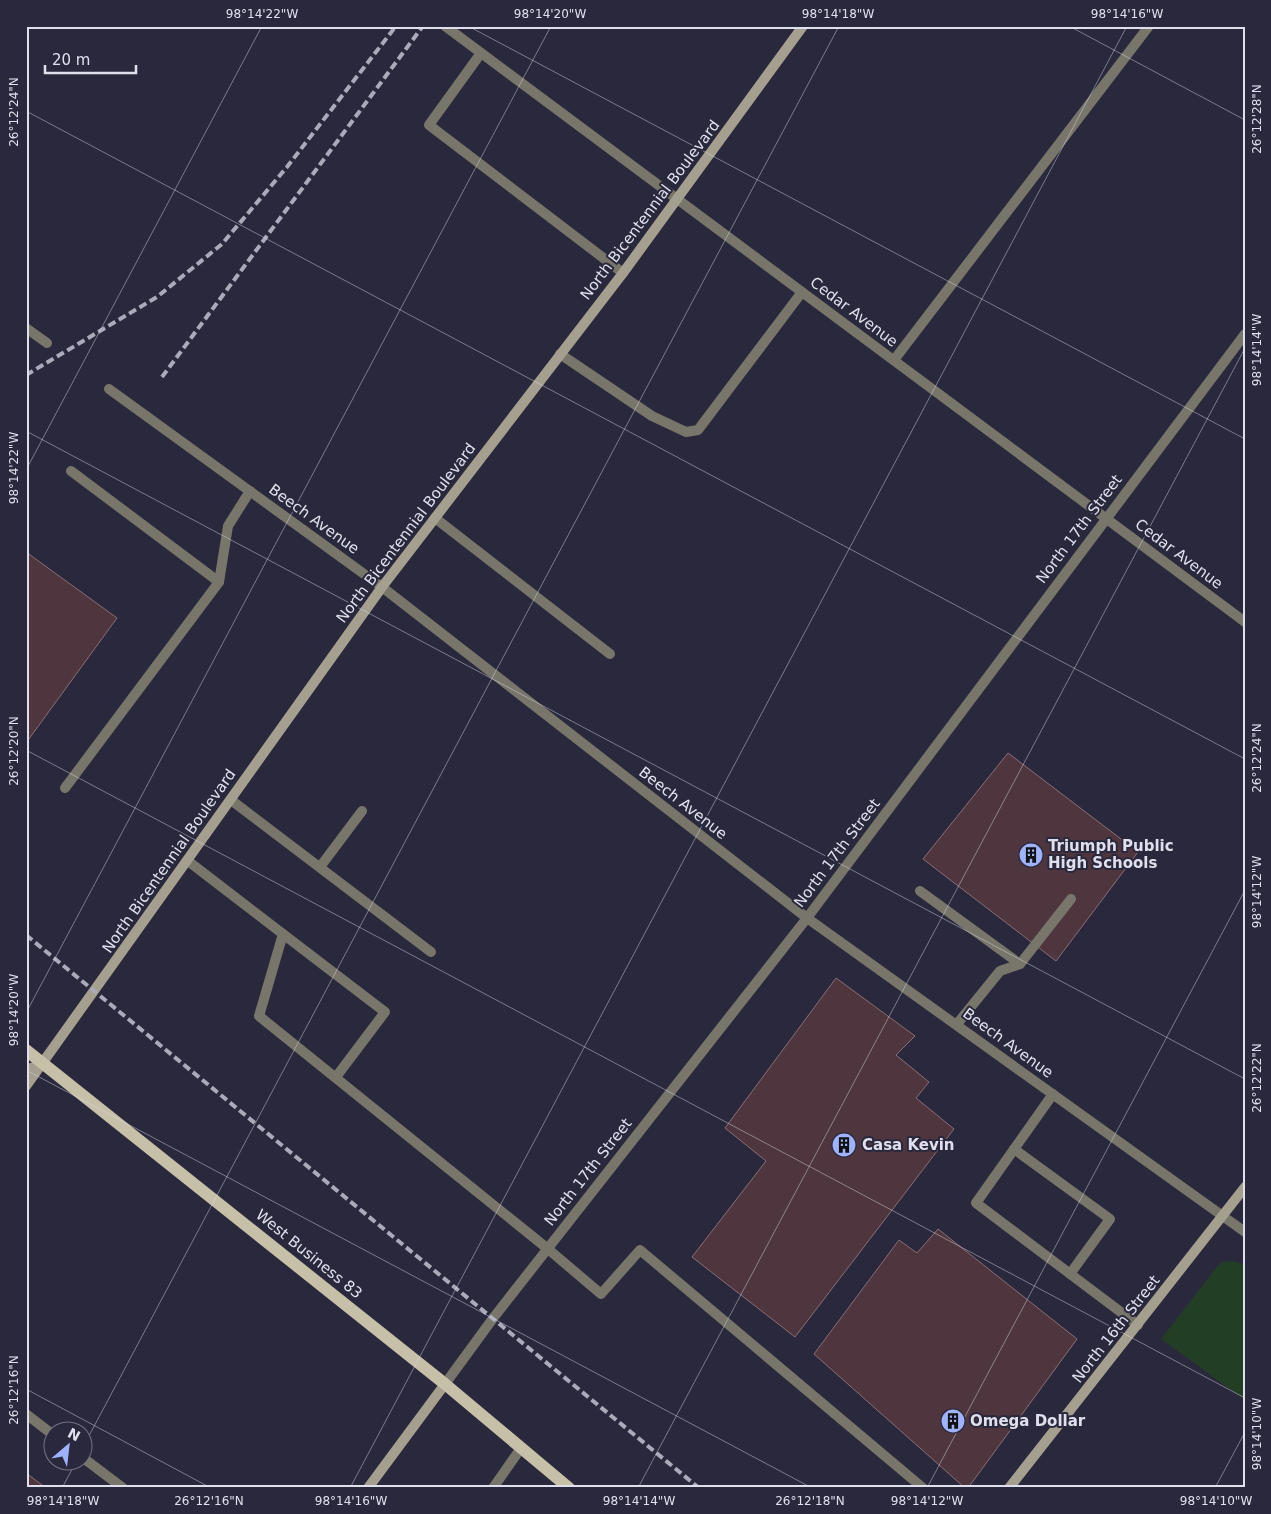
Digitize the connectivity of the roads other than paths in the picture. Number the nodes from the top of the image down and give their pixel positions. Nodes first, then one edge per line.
1 (445, 26) edge
2 (803, 26) edge
3 (1149, 26) edge
4 (481, 53) junction
5 (678, 200) junction
6 (623, 274) junction
7 (802, 292) junction
8 (26, 328) edge
9 (1245, 334) edge
10 (47, 343) dead end
11 (560, 354) junction
12 (894, 360) junction
13 (109, 389) dead end
14 (71, 471) dead end
15 (250, 491) junction
16 (435, 518) junction
17 (1105, 518) junction
18 (219, 582) junction
19 (382, 587) junction
20 (1245, 622) edge
21 (610, 654) dead end
22 (64, 788) dead end
23 (231, 800) junction
24 (362, 810) dead end
25 (188, 861) junction
26 (320, 867) junction
27 (920, 891) dead end
28 (1071, 899) dead end
29 (807, 918) junction
30 (283, 934) junction
31 (431, 952) dead end
32 (1020, 964) junction
33 (957, 1024) junction
34 (26, 1050) edge
35 (43, 1064) junction
36 (26, 1070) edge
37 (336, 1077) junction
38 (26, 1086) edge
39 (1053, 1094) junction
40 (1014, 1149) junction
41 (1245, 1187) edge
42 (1224, 1216) junction
43 (1245, 1232) edge
44 (548, 1249) junction
45 (1070, 1274) junction
46 (1138, 1325) junction
47 (445, 1384) junction
48 (26, 1414) edge
49 (42, 1426) edge
50 (521, 1448) junction
51 (92, 1465) edge
52 (123, 1488) edge
53 (368, 1488) edge
54 (493, 1488) edge
55 (569, 1488) edge
56 (923, 1488) edge
57 (1010, 1488) edge

1 - 4 street, Cedar Avenue
2 - 5 main road, North Bicentennial Boulevard
3 - 12 street
4 - 5 street, Cedar Avenue
4 - 6 street
5 - 6 main road, North Bicentennial Boulevard
5 - 7 street, Cedar Avenue
6 - 11 main road, North Bicentennial Boulevard
7 - 11 street
7 - 12 street, Cedar Avenue
8 - 10 street
9 - 17 street, North 17th Street
11 - 16 main road, North Bicentennial Boulevard
12 - 17 street, Cedar Avenue
13 - 15 street, Beech Avenue
14 - 18 street
15 - 18 street
15 - 19 street, Beech Avenue
16 - 19 main road, North Bicentennial Boulevard
16 - 21 street
17 - 20 street, Cedar Avenue
17 - 29 street, North 17th Street
18 - 22 street
19 - 23 main road, North Bicentennial Boulevard
19 - 29 street, Beech Avenue
23 - 25 main road, North Bicentennial Boulevard
23 - 26 street
24 - 26 street
25 - 30 street
25 - 35 main road, North Bicentennial Boulevard
26 - 31 street
27 - 32 street
28 - 32 street
29 - 33 street, Beech Avenue
29 - 44 street, North 17th Street
30 - 37 street
30 - 37 street
32 - 33 street
33 - 39 street, Beech Avenue
34 - 35 main road, West Business 83
35 - 36 main road
35 - 38 main road, North Bicentennial Boulevard
35 - 47 main road, West Business 83
37 - 44 street
39 - 40 street
39 - 42 street, Beech Avenue
40 - 45 street
40 - 45 street
41 - 42 main road, North 16th Street
42 - 43 street, Beech Avenue
42 - 46 main road, North 16th Street
44 - 47 street, North 17th Street
44 - 56 street
45 - 46 street
46 - 57 main road, North 16th Street
47 - 50 main road, West Business 83
47 - 53 main road
48 - 49 street
50 - 54 street
50 - 55 main road, West Business 83
51 - 52 street

